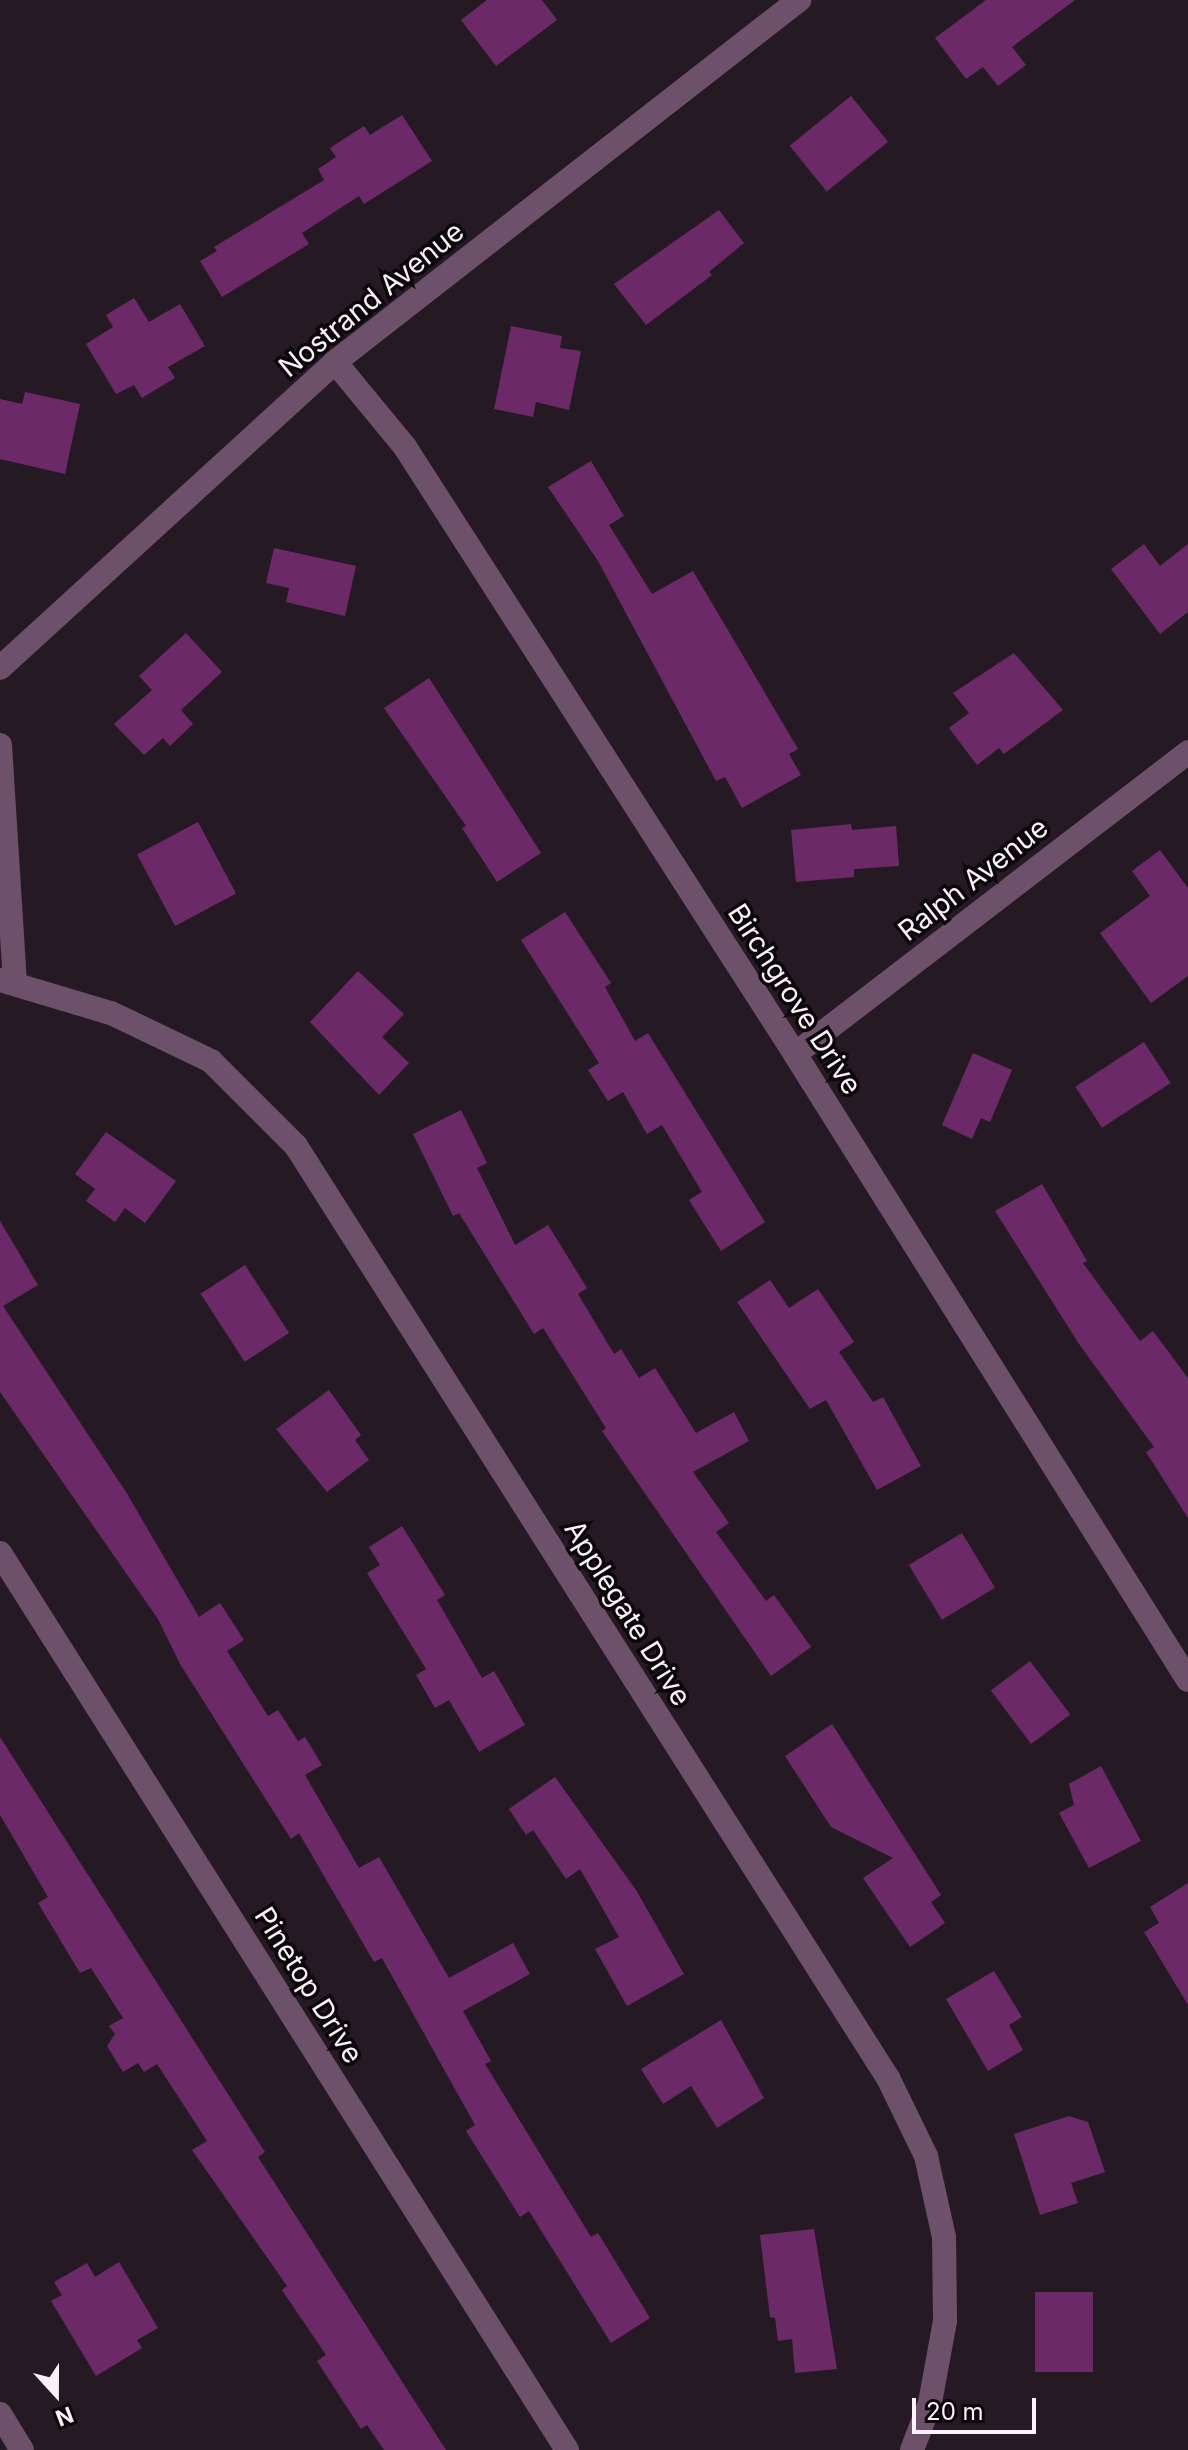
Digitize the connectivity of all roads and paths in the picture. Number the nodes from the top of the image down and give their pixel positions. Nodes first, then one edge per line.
1 (799, 0) edge
2 (335, 362) junction
3 (0, 668) edge
4 (0, 745) edge
5 (1188, 752) edge
6 (8, 981) edge
7 (795, 1054) junction
8 (0, 1553) edge
9 (1188, 1680) edge
10 (0, 2414) edge
11 (22, 2450) edge
12 (567, 2450) edge
13 (912, 2450) edge

1 - 2 street, Nostrand Avenue
2 - 3 street, Nostrand Avenue
2 - 7 street, Birchgrove Drive
4 - 6 street
5 - 7 street, Ralph Avenue
6 - 13 street, Applegate Drive
7 - 9 street, Birchgrove Drive
8 - 12 street, Pinetop Drive
10 - 11 street

